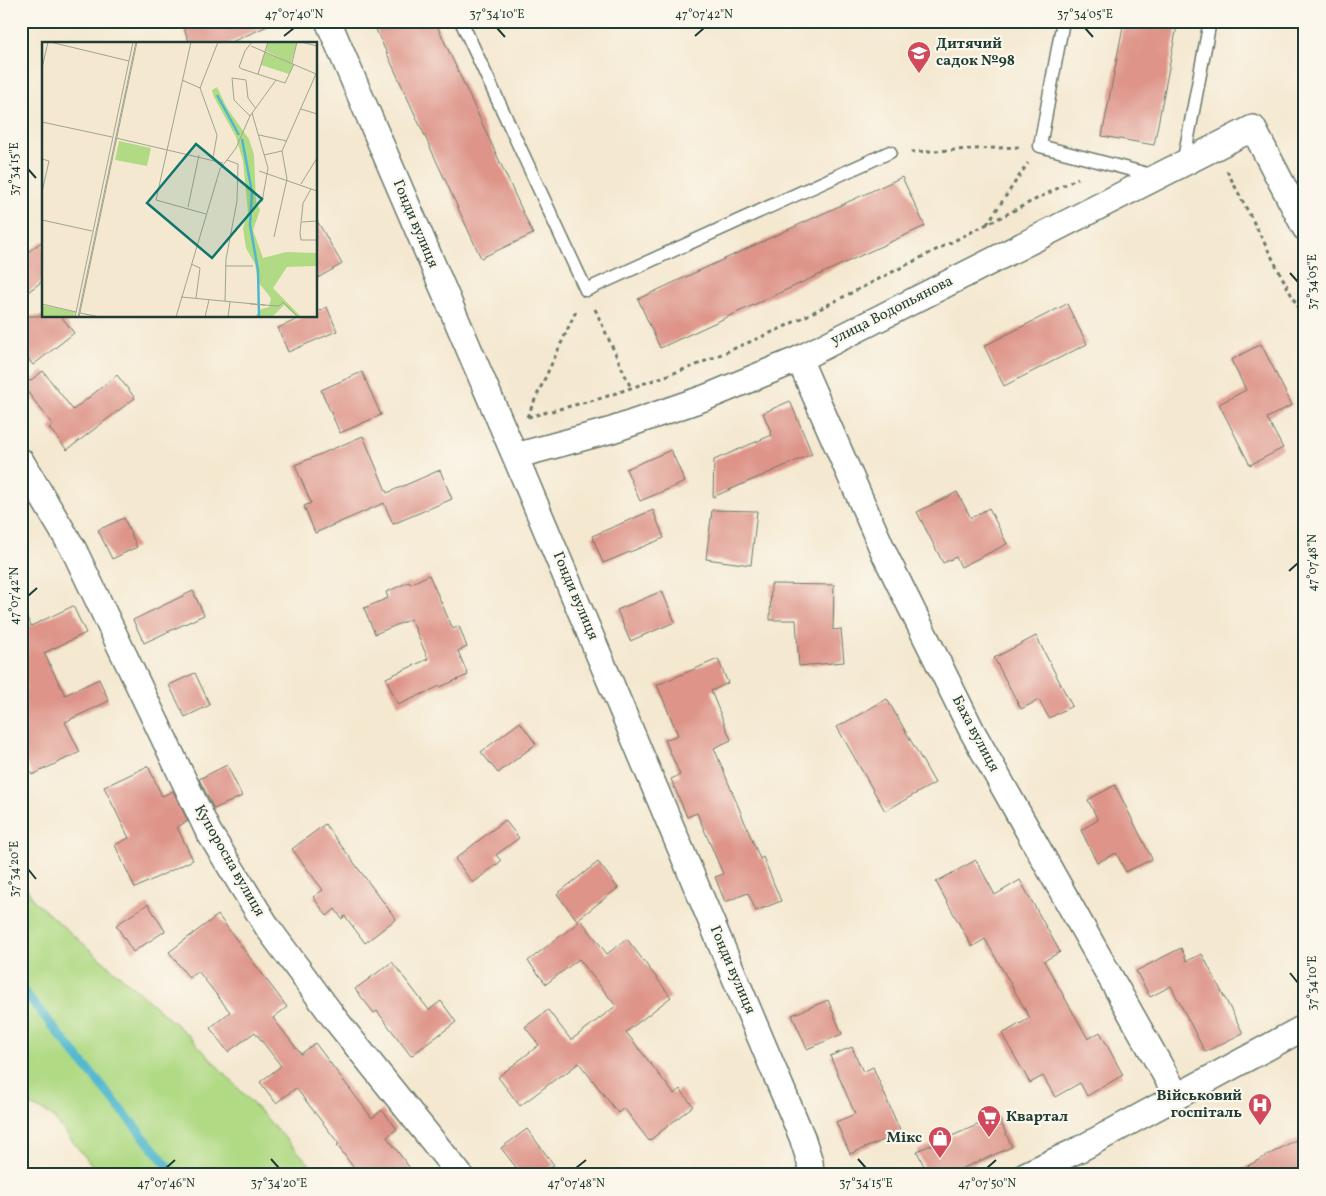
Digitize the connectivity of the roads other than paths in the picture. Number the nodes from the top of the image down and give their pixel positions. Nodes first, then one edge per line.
1 (328, 21) edge
2 (461, 21) edge
3 (1064, 21) edge
4 (1210, 21) edge
5 (890, 152) road end
6 (1182, 164) junction
7 (1157, 176) junction
8 (1305, 228) edge
9 (799, 359) junction
10 (515, 456) junction
11 (21, 461) edge
12 (1305, 1027) edge
13 (1177, 1096) junction
14 (460, 1175) edge
15 (811, 1175) edge
16 (1025, 1175) edge

1 - 10 street, Гонди вулиця
2 - 5 lane
3 - 7 lane
4 - 6 lane
6 - 7 street, улица Водопьянова
6 - 8 street, улица Водопьянова
7 - 9 street, улица Водопьянова
9 - 10 street, улица Водопьянова
9 - 13 street, Баха вулиця
10 - 15 street, Гонди вулиця
11 - 14 street, Купоросна вулиця
12 - 13 street
13 - 16 street

